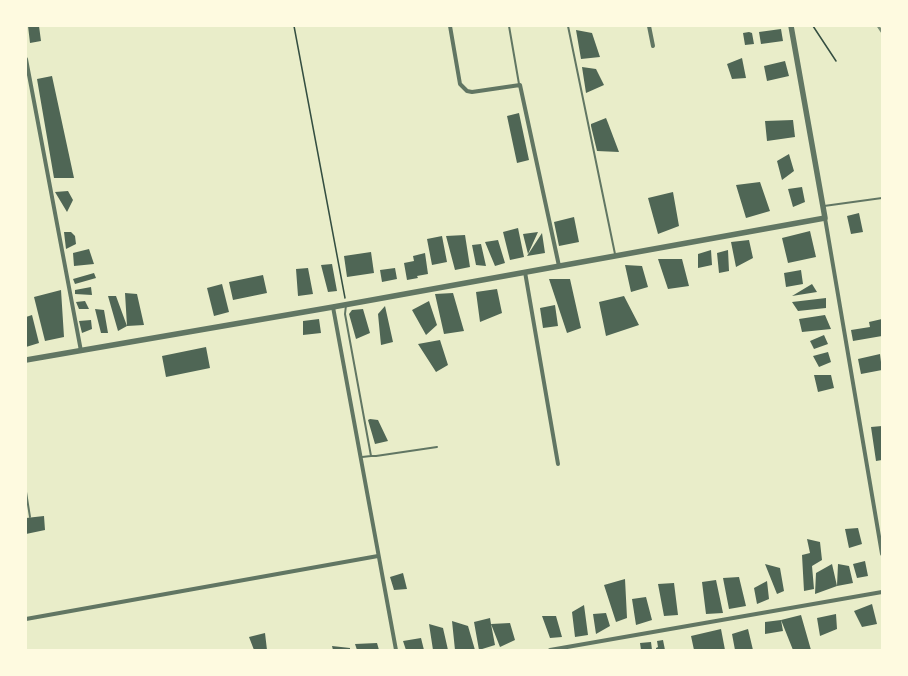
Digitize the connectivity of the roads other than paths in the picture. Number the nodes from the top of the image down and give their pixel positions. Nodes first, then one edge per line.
1 (450, 26) edge
2 (509, 26) edge
3 (568, 26) edge
4 (649, 26) edge
5 (791, 26) edge
6 (653, 46) dead end
7 (26, 59) edge
8 (520, 85) junction
9 (882, 198) edge
10 (823, 207) junction
11 (825, 218) junction
12 (615, 256) junction
13 (559, 266) junction
14 (525, 272) junction
15 (346, 304) junction
16 (333, 307) junction
17 (81, 351) junction
18 (26, 360) edge
19 (437, 447) dead end
20 (371, 456) junction
21 (360, 458) junction
22 (558, 464) dead end
23 (26, 492) edge
24 (30, 517) dead end
25 (882, 554) edge
26 (378, 556) junction
27 (882, 592) edge
28 (26, 619) edge
29 (396, 650) edge
30 (550, 650) edge

1 - 8 street
2 - 8 lane
3 - 12 lane
4 - 6 street
5 - 10 street
7 - 17 street
8 - 13 street
9 - 10 lane
10 - 11 street
11 - 12 street
11 - 25 street
12 - 13 street
13 - 14 street
14 - 15 street
14 - 22 street
15 - 16 street
15 - 20 lane
16 - 17 street
16 - 21 street
17 - 18 street
19 - 20 lane
20 - 21 lane
21 - 26 street
23 - 24 lane
26 - 28 street
26 - 29 street
27 - 30 street

